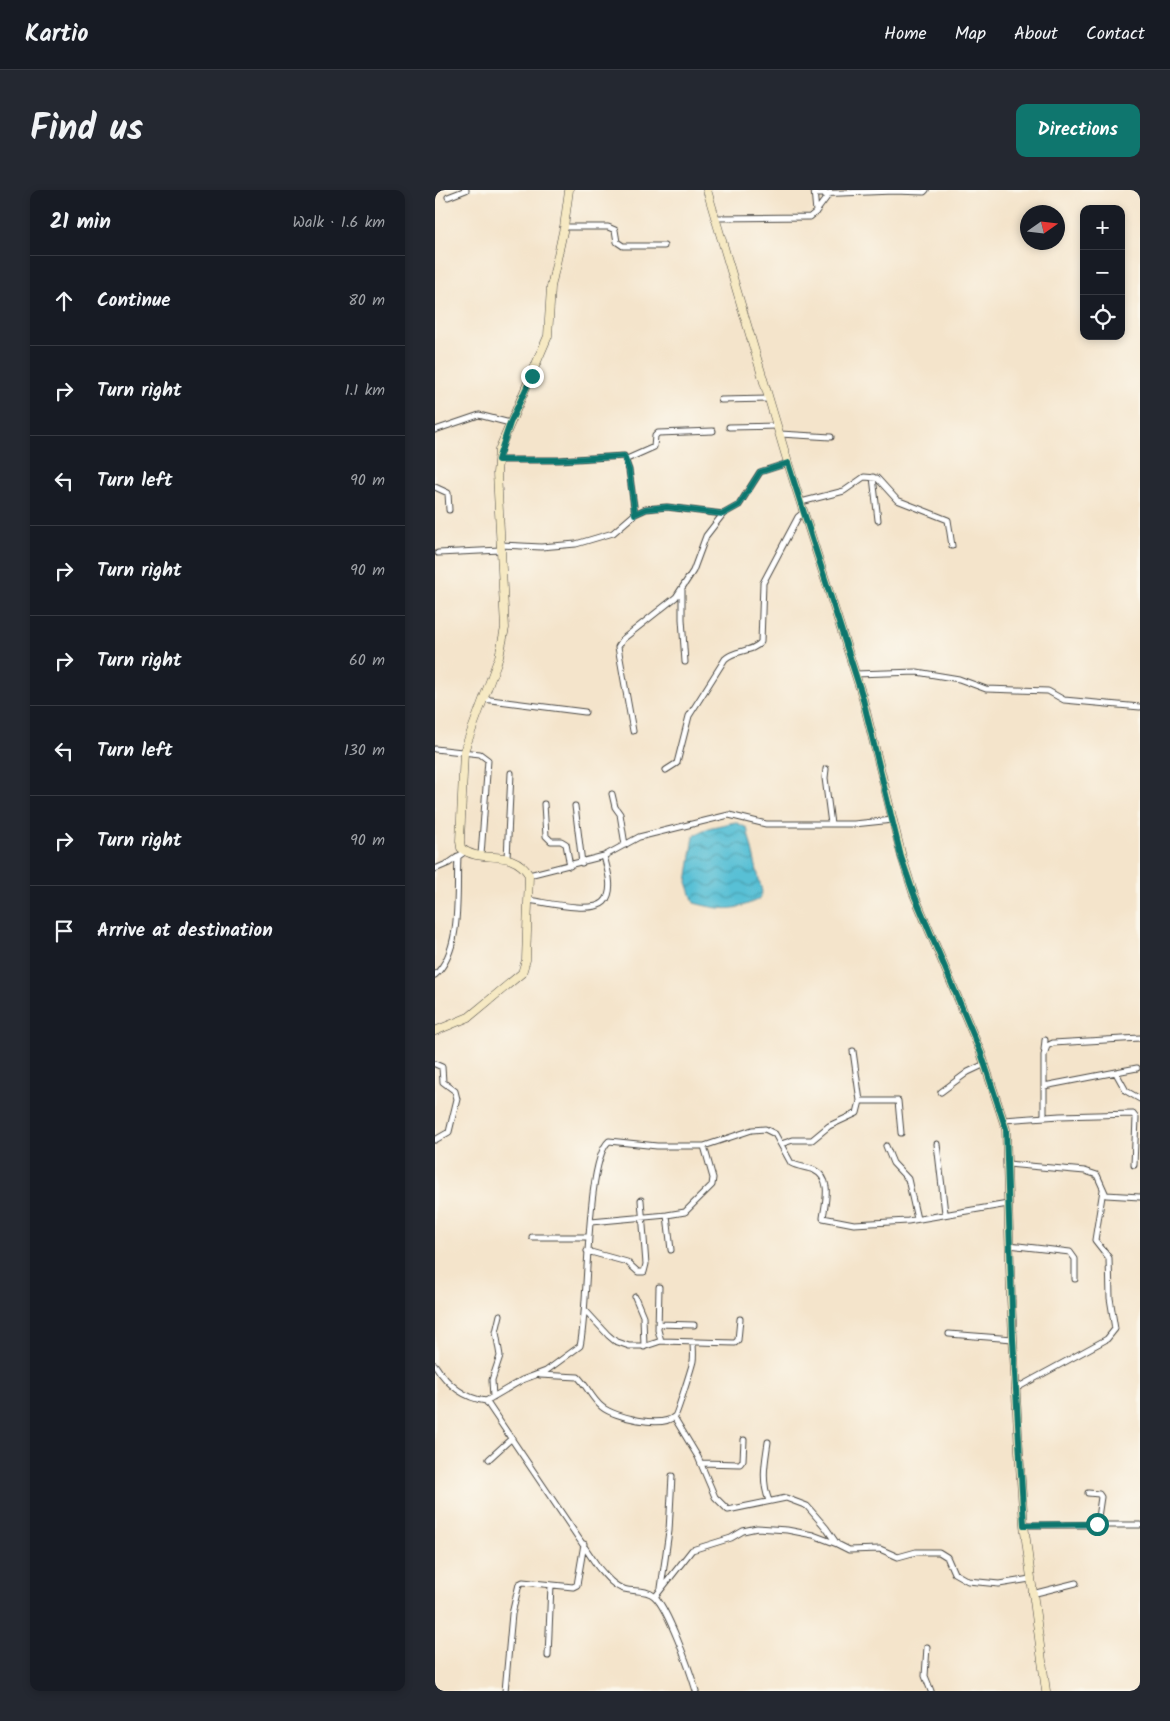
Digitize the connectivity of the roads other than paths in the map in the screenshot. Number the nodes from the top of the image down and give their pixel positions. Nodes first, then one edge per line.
1 (466, 190) edge
2 (569, 190) edge
3 (707, 190) edge
4 (926, 190) edge
5 (815, 192) edge
6 (830, 193) junction
7 (448, 197) dead end
8 (815, 214) junction
9 (716, 218) junction
10 (564, 227) junction
11 (664, 246) dead end
12 (769, 399) junction
13 (721, 400) dead end
14 (510, 423) junction
15 (729, 428) dead end
16 (435, 430) edge
17 (779, 430) junction
18 (713, 431) dead end
19 (831, 437) dead end
20 (498, 460) junction
21 (627, 460) junction
22 (788, 463) junction
23 (873, 477) junction
24 (435, 487) edge
25 (801, 502) junction
26 (449, 510) dead end
27 (804, 512) junction
28 (635, 514) junction
29 (723, 514) junction
30 (878, 520) dead end
31 (952, 546) dead end
32 (500, 548) junction
33 (438, 553) dead end
34 (682, 590) junction
35 (685, 662) dead end
36 (855, 674) junction
37 (483, 699) junction
38 (1140, 707) edge
39 (585, 712) dead end
40 (633, 731) dead end
41 (435, 749) edge
42 (464, 751) junction
43 (826, 769) dead end
44 (666, 770) dead end
45 (511, 773) dead end
46 (612, 794) dead end
47 (544, 804) dead end
48 (575, 806) dead end
49 (893, 820) junction
50 (831, 824) junction
51 (625, 845) junction
52 (465, 851) junction
53 (481, 855) junction
54 (458, 856) junction
55 (604, 856) junction
56 (507, 858) junction
57 (582, 863) junction
58 (570, 866) junction
59 (435, 868) edge
60 (529, 875) junction
61 (528, 900) junction
62 (435, 974) edge
63 (435, 1031) edge
64 (1140, 1038) edge
65 (1045, 1040) dead end
66 (1044, 1050) junction
67 (853, 1051) dead end
68 (435, 1064) edge
69 (985, 1064) junction
70 (1137, 1068) dead end
71 (1116, 1073) junction
72 (1044, 1086) junction
73 (941, 1092) dead end
74 (1140, 1099) edge
75 (860, 1101) junction
76 (1044, 1116) junction
77 (1004, 1120) junction
78 (1138, 1131) edge
79 (901, 1133) dead end
80 (435, 1140) edge
81 (781, 1144) junction
82 (937, 1144) dead end
83 (704, 1146) junction
84 (886, 1146) dead end
85 (1008, 1164) junction
86 (1134, 1165) dead end
87 (1103, 1190) junction
88 (1140, 1197) edge
89 (641, 1200) dead end
90 (1008, 1204) junction
91 (945, 1213) junction
92 (667, 1215) junction
93 (642, 1218) junction
94 (917, 1219) junction
95 (591, 1222) junction
96 (589, 1237) junction
97 (532, 1238) dead end
98 (1009, 1245) junction
99 (671, 1250) dead end
100 (587, 1251) junction
101 (1075, 1280) dead end
102 (659, 1287) dead end
103 (635, 1297) dead end
104 (584, 1310) junction
105 (501, 1315) dead end
106 (740, 1319) dead end
107 (658, 1324) junction
108 (694, 1325) dead end
109 (949, 1334) dead end
110 (1013, 1339) junction
111 (661, 1341) junction
112 (693, 1342) junction
113 (643, 1347) junction
114 (435, 1365) edge
115 (537, 1375) junction
116 (1015, 1389) junction
117 (493, 1397) junction
118 (486, 1400) junction
119 (675, 1417) junction
120 (512, 1438) junction
121 (744, 1440) dead end
122 (768, 1442) dead end
123 (489, 1459) dead end
124 (701, 1463) junction
125 (672, 1476) dead end
126 (1088, 1493) dead end
127 (769, 1501) junction
128 (1097, 1524) junction
129 (1024, 1525) junction
130 (1140, 1525) edge
131 (584, 1544) junction
132 (837, 1544) junction
133 (1030, 1579) junction
134 (1076, 1583) dead end
135 (551, 1585) junction
136 (661, 1590) junction
137 (1032, 1594) junction
138 (655, 1597) junction
139 (927, 1647) dead end
140 (548, 1656) dead end
141 (505, 1691) edge
142 (697, 1691) edge
143 (931, 1691) edge
144 (1046, 1691) edge

1 - 7 street
2 - 10 street
3 - 9 street
4 - 6 street
5 - 6 street
5 - 8 street
6 - 8 street
8 - 9 street
9 - 12 street
10 - 11 street
10 - 14 street
12 - 13 street
12 - 17 street
14 - 16 street
14 - 20 street
15 - 17 street
17 - 19 street
17 - 22 street
18 - 21 street
20 - 21 street
20 - 32 street
21 - 28 street
22 - 25 street
22 - 29 street
23 - 25 street
23 - 30 street
23 - 31 street
24 - 26 street
25 - 27 street
27 - 36 street
27 - 44 street
28 - 29 street
28 - 32 street
29 - 34 street
32 - 33 street
32 - 37 street
34 - 35 street
34 - 40 street
36 - 38 street
36 - 49 street
37 - 39 street
37 - 42 street
41 - 42 street
42 - 52 street
42 - 53 street
43 - 50 street
45 - 56 street
46 - 51 street
47 - 58 street
48 - 57 street
49 - 50 street
49 - 69 street
50 - 51 street
51 - 55 street
52 - 53 street
52 - 54 street
53 - 56 street
54 - 59 street
54 - 62 street
55 - 57 street
55 - 61 street
56 - 60 street
57 - 58 street
58 - 60 street
60 - 61 street
61 - 63 street
64 - 66 street
65 - 66 street
66 - 72 street
67 - 75 street
68 - 80 street
69 - 73 street
69 - 77 street
70 - 71 street
71 - 72 street
71 - 74 street
72 - 76 street
75 - 79 street
75 - 81 street
76 - 77 street
76 - 78 street
77 - 85 street
78 - 86 street
81 - 83 street
81 - 94 street
82 - 91 street
83 - 92 street
83 - 95 street
84 - 94 street
85 - 87 street
85 - 90 street
87 - 88 street
87 - 116 street
89 - 93 street
90 - 91 street
90 - 98 street
91 - 94 street
92 - 93 street
92 - 99 street
93 - 95 street
93 - 100 street
95 - 96 street
96 - 97 street
96 - 100 street
98 - 101 street
98 - 110 street
100 - 104 street
102 - 107 street
103 - 113 street
104 - 113 street
104 - 115 street
105 - 117 street
106 - 112 street
107 - 108 street
107 - 111 street
109 - 110 street
110 - 116 street
111 - 112 street
111 - 113 street
112 - 119 street
114 - 118 street
115 - 117 street
115 - 119 street
116 - 129 street
117 - 118 street
118 - 120 street
119 - 124 street
120 - 123 street
120 - 131 street
121 - 124 street
122 - 127 street
124 - 127 street
125 - 136 street
126 - 128 street
127 - 132 street
128 - 129 street
128 - 130 street
129 - 133 street
131 - 135 street
131 - 138 street
132 - 133 street
132 - 136 street
133 - 137 street
134 - 137 street
135 - 140 street
135 - 141 street
136 - 138 street
137 - 144 street
138 - 142 street
139 - 143 street

